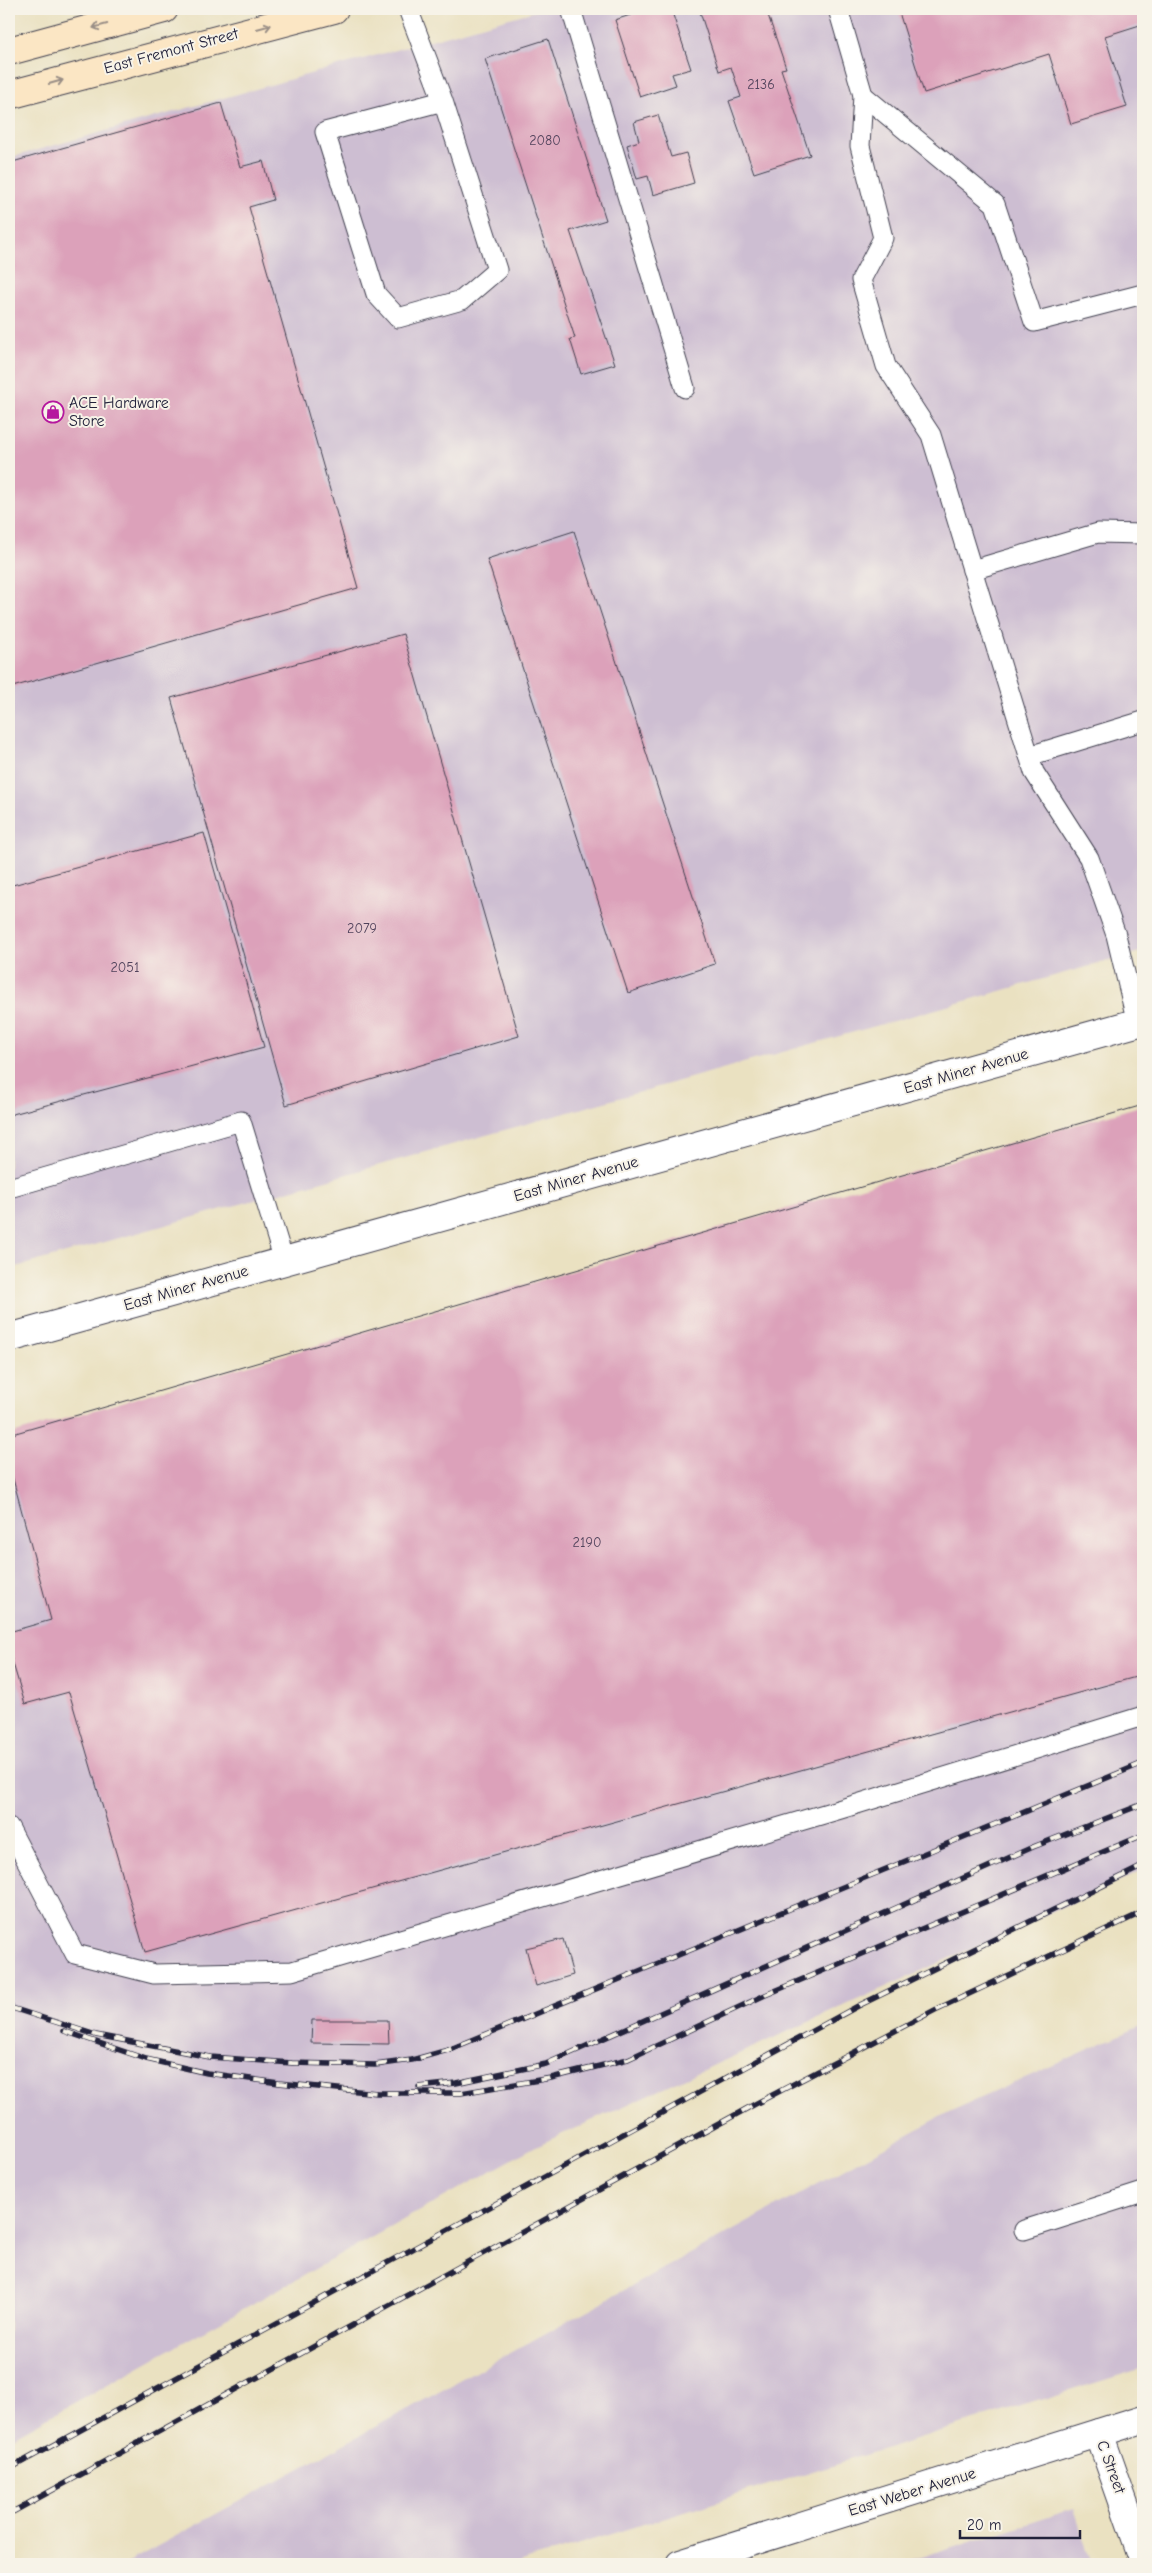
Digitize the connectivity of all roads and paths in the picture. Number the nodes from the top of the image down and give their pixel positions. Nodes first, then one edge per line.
1 (164, 9) edge
2 (334, 9) edge
3 (408, 9) edge
4 (571, 9) edge
5 (838, 9) edge
6 (9, 51) edge
7 (9, 95) edge
8 (863, 95) junction
9 (443, 101) junction
10 (1143, 294) edge
11 (685, 388) dead end
12 (1143, 534) edge
13 (972, 570) junction
14 (1143, 721) edge
15 (1029, 756) junction
16 (1140, 1022) edge
17 (9, 1188) edge
18 (284, 1261) junction
19 (9, 1338) edge
20 (1143, 1716) edge
21 (9, 1827) edge
22 (1143, 2192) edge
23 (1024, 2230) dead end
24 (1143, 2419) edge
25 (1099, 2433) junction
26 (1143, 2558) edge
27 (680, 2564) edge

1 -> 6 main road
7 -> 2 main road, East Fremont Street
3 - 9 lane
4 - 11 lane
5 - 8 lane
8 - 10 lane
8 - 13 lane
9 - 9 lane
12 - 13 lane
13 - 15 lane
14 - 15 lane
15 - 16 lane
16 - 18 street, East Miner Avenue
17 - 18 lane
18 - 19 street, East Miner Avenue
20 - 21 lane
22 - 23 lane
24 - 25 street, East Weber Avenue
25 - 26 street, C Street
25 - 27 street, East Weber Avenue

